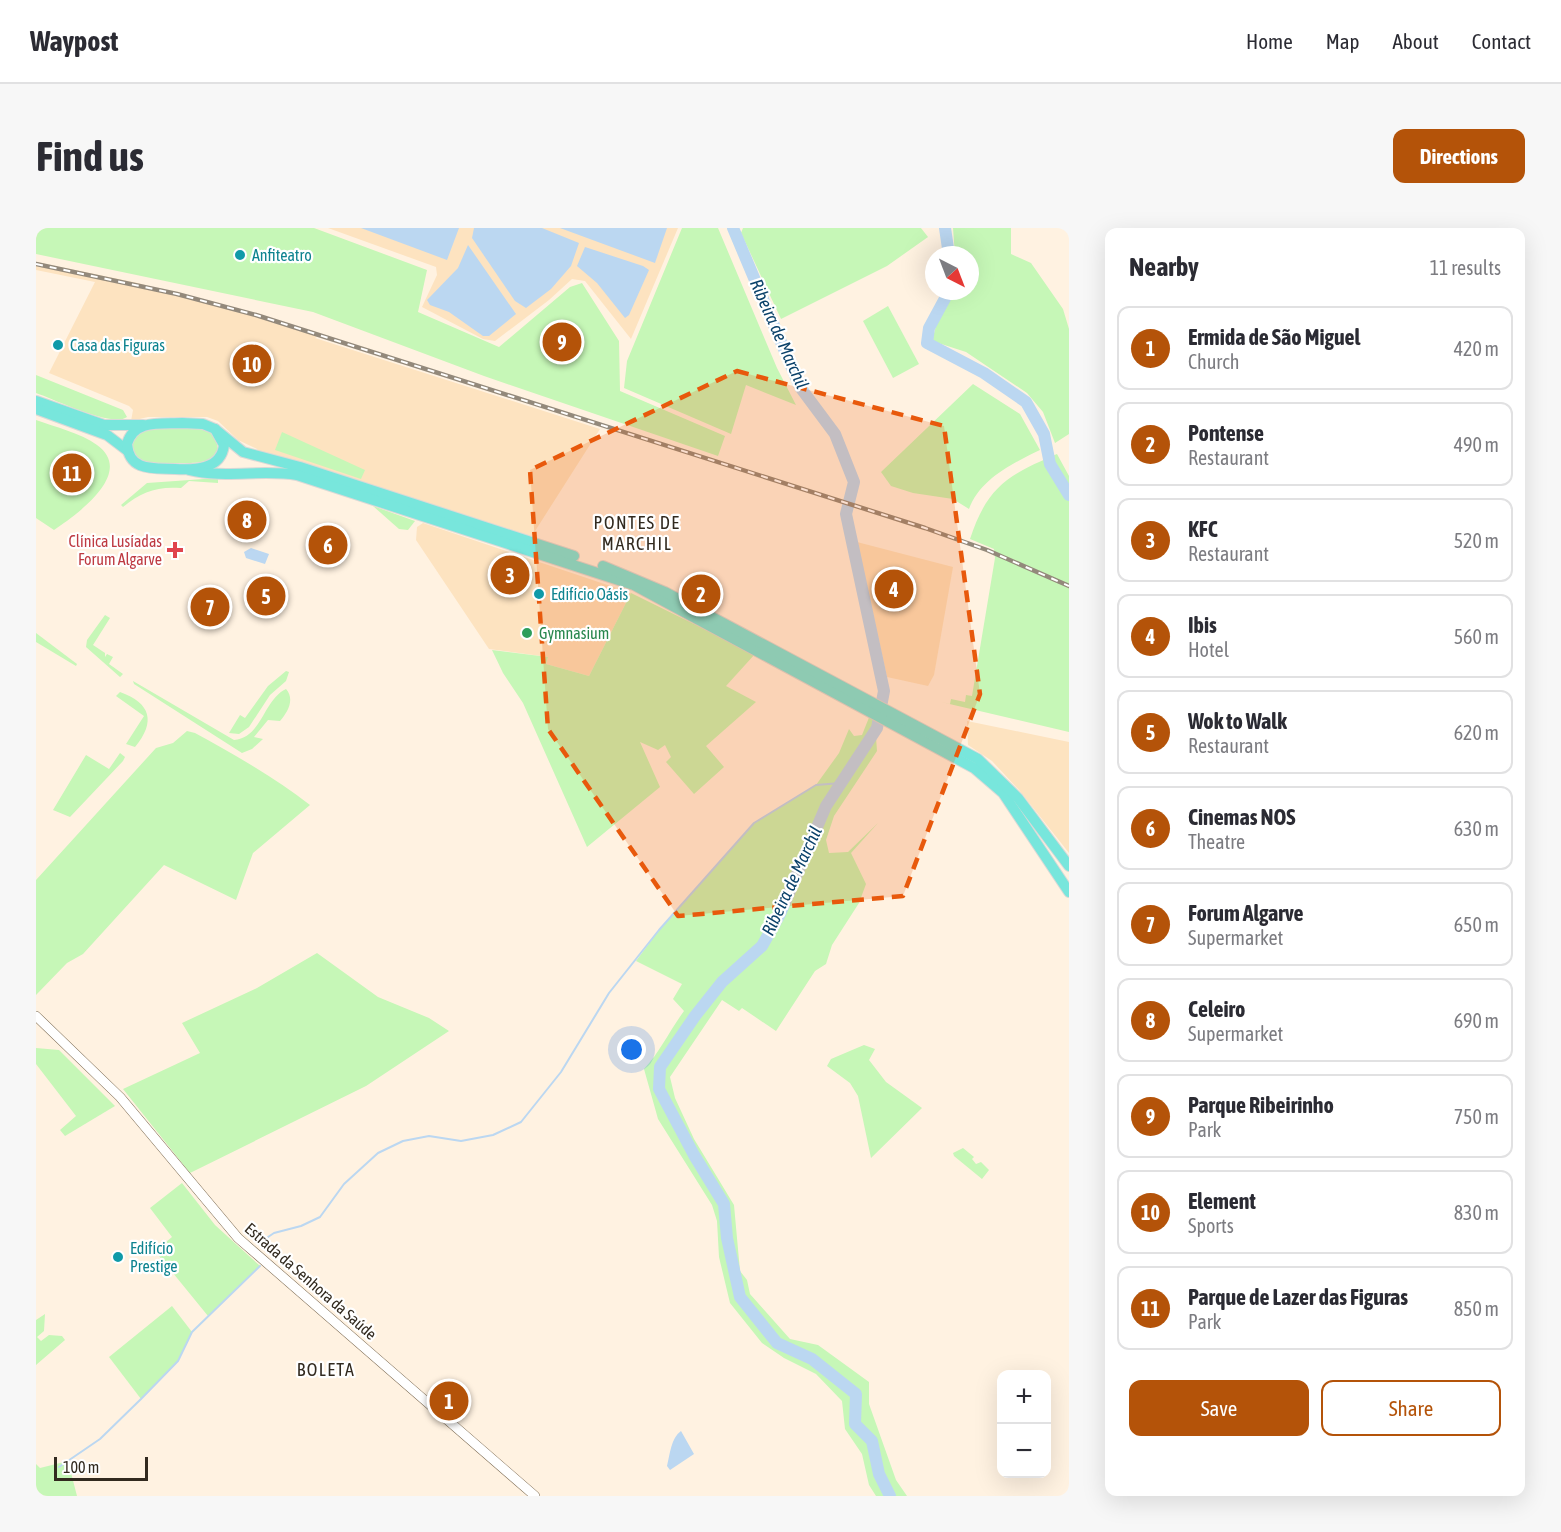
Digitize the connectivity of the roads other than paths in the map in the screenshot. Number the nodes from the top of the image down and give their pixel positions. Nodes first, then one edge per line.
1 (36, 401) edge
2 (36, 409) edge
3 (137, 425) junction
4 (215, 429) junction
5 (128, 451) junction
6 (189, 470) junction
7 (871, 705) junction
8 (889, 715) junction
9 (1069, 866) edge
10 (1059, 878) junction
11 (1069, 892) edge
12 (1069, 898) edge
13 (36, 1016) edge
14 (535, 1496) edge

1 - 3 main road
2 - 5 main road
3 - 4 main road
3 - 5 main road
4 - 6 main road
4 - 7 main road
5 - 6 main road
6 - 7 main road
7 - 8 main road
8 - 9 main road
8 - 10 main road
10 - 11 main road
10 - 12 main road
13 - 14 street, Estrada da Senhora da Saúde

